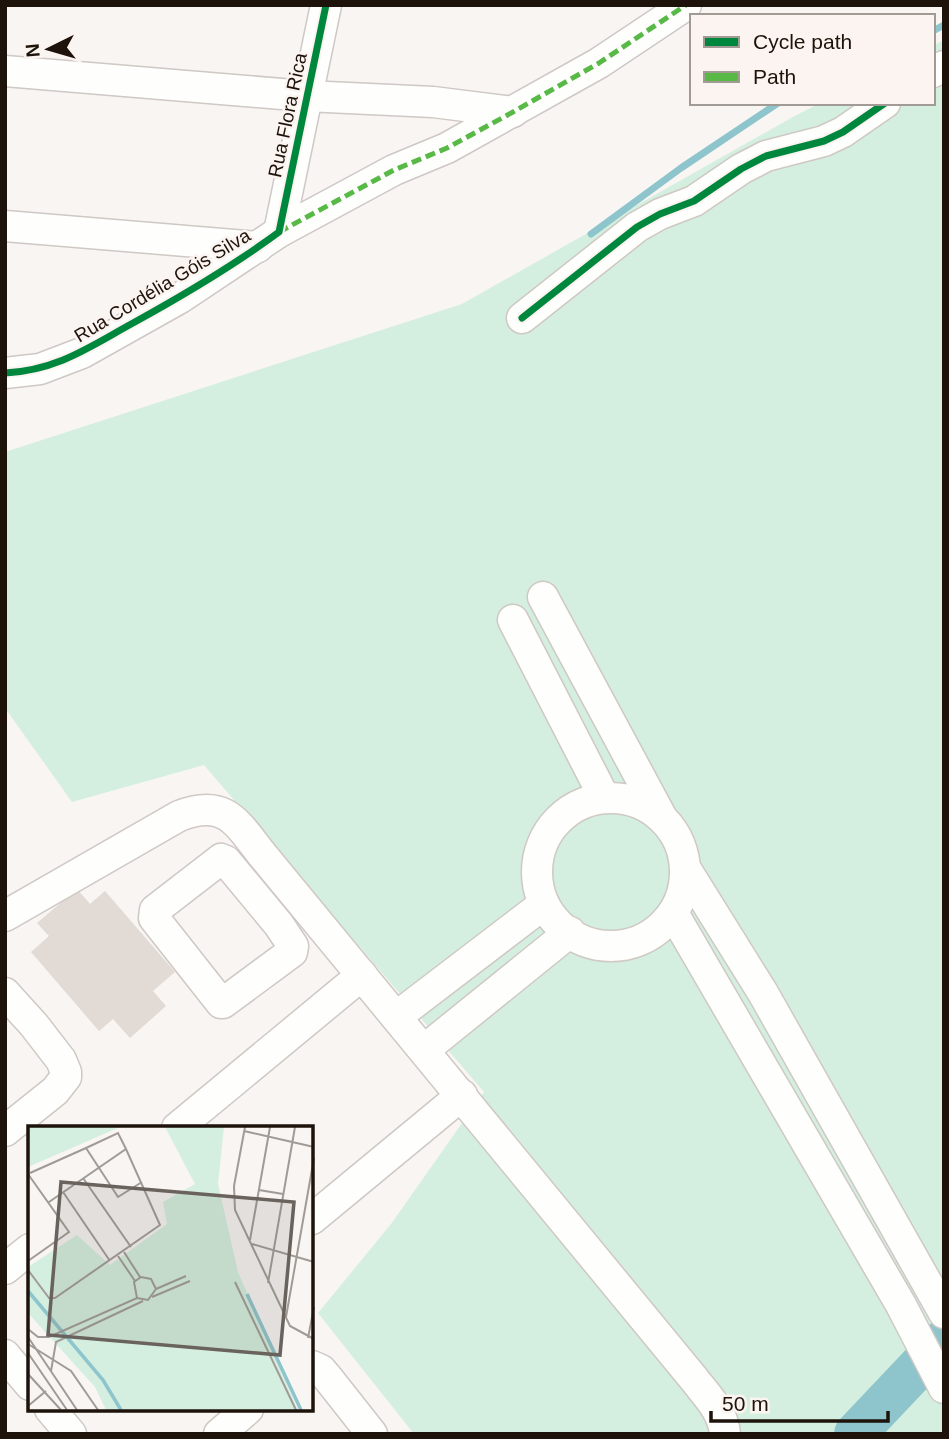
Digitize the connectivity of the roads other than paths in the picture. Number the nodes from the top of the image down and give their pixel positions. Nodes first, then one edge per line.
1 (326, 5) edge
2 (686, 5) edge
3 (5, 71) edge
4 (306, 96) junction
5 (881, 105) edge
6 (513, 112) junction
7 (5, 226) edge
8 (268, 239) junction
9 (522, 318) dead end
10 (13, 373) edge
11 (543, 597) dead end
12 (513, 620) dead end
13 (604, 797) junction
14 (661, 816) junction
15 (265, 858) junction
16 (687, 871) junction
17 (240, 878) junction
18 (544, 904) junction
19 (303, 905) junction
20 (673, 913) junction
21 (5, 916) edge
22 (279, 925) junction
23 (570, 932) junction
24 (362, 975) junction
25 (5, 993) edge
26 (396, 1017) junction
27 (424, 1050) junction
28 (462, 1095) junction
29 (179, 1126) edge
30 (5, 1131) edge
31 (881, 1203) junction
32 (313, 1218) edge
33 (851, 1221) junction
34 (28, 1251) edge
35 (5, 1269) edge
36 (938, 1301) edge
37 (5, 1356) edge
38 (313, 1366) edge
39 (939, 1380) edge
40 (28, 1383) edge
41 (246, 1411) edge
42 (219, 1434) edge
43 (372, 1434) edge
44 (725, 1434) edge

1 - 4 street, Rua Flora Rica
2 - 6 street, Rua Cordélia Góis Silva
3 - 4 street
4 - 6 street
4 - 8 street, Rua Flora Rica
5 - 9 street
6 - 8 street, Rua Cordélia Góis Silva
7 - 8 street
8 - 10 street, Rua Cordélia Góis Silva
11 - 14 street
12 - 13 street
13 - 14 street
13 - 18 street
14 - 16 street
15 - 17 street
15 - 19 street
15 - 21 street
16 - 20 street
16 - 31 street
17 - 22 street
17 - 22 street
18 - 23 street
18 - 26 street
19 - 22 street
19 - 24 street
20 - 23 street
20 - 33 street
23 - 27 street
24 - 26 street
24 - 29 street
25 - 30 street
26 - 27 street
27 - 28 street
28 - 32 street
28 - 44 street
31 - 33 street
31 - 36 street
33 - 39 street
34 - 35 street
37 - 40 street
38 - 43 street
41 - 42 street

